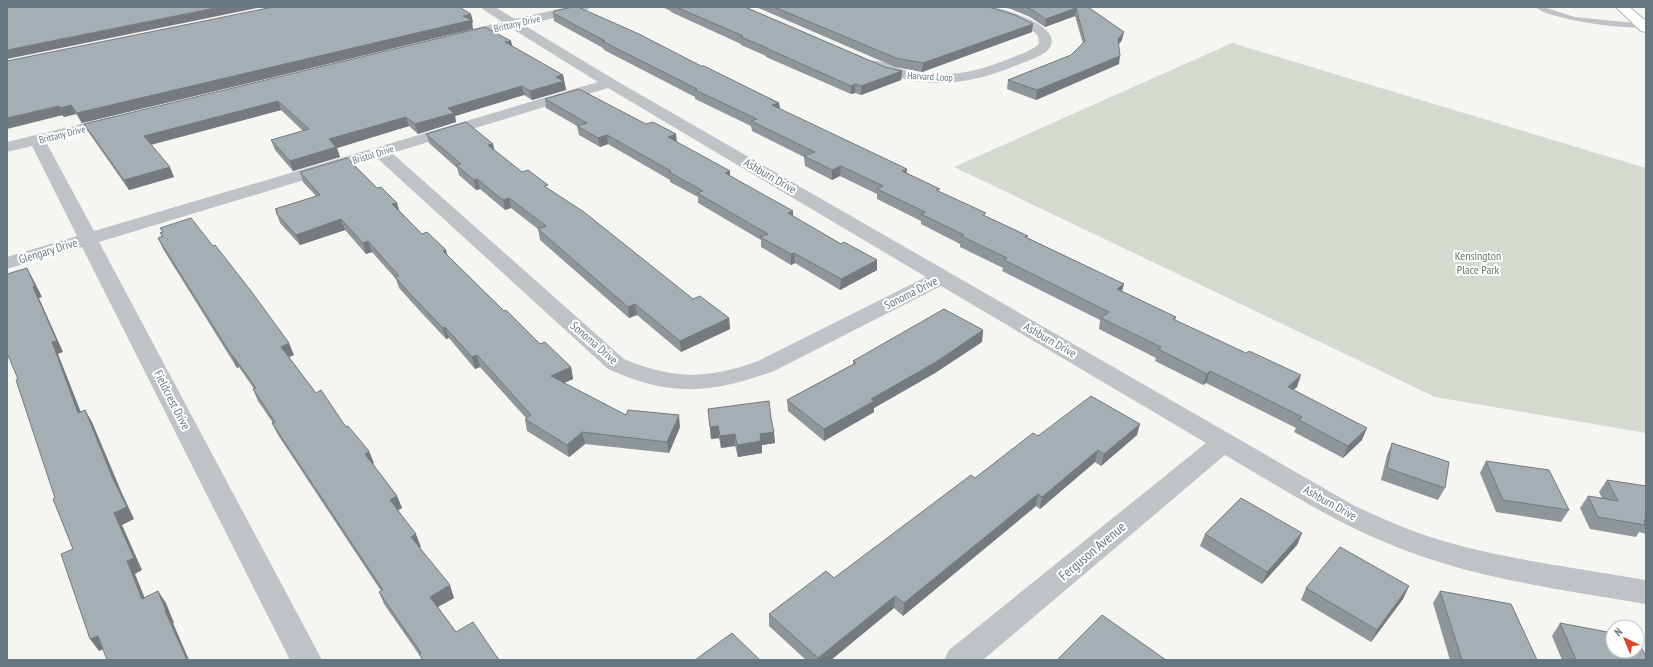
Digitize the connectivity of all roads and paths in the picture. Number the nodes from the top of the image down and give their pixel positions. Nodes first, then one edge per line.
1 (486, 7) edge
2 (584, 7) edge
3 (982, 7) edge
4 (1538, 7) edge
5 (1622, 7) edge
6 (514, 24) junction
7 (1645, 27) edge
8 (446, 40) edge
9 (862, 59) edge
10 (610, 83) junction
11 (126, 118) edge
12 (37, 140) junction
13 (7, 148) edge
14 (380, 152) junction
15 (89, 239) junction
16 (7, 263) edge
17 (942, 277) junction
18 (1224, 442) junction
19 (1646, 592) edge
20 (306, 660) edge
21 (960, 660) edge

1 - 6 street, Ashburn Drive
2 - 6 street, Brittany Drive
3 - 9 street, Harvard Loop
4 - 7 lane
5 - 7 main road
6 - 8 street, Brittany Drive
6 - 10 street, Ashburn Drive
10 - 14 street, Bristol Drive
10 - 17 street, Ashburn Drive
11 - 12 street, Brittany Drive
12 - 13 street, Brittany Drive
12 - 15 street, Fieldcrest Drive
14 - 15 street, Bristol Drive
14 - 17 street, Sonoma Drive
15 - 16 street, Glengary Drive
15 - 20 street, Fieldcrest Drive
17 - 18 street, Ashburn Drive
18 - 19 street, Ashburn Drive
18 - 21 street, Ferguson Avenue

